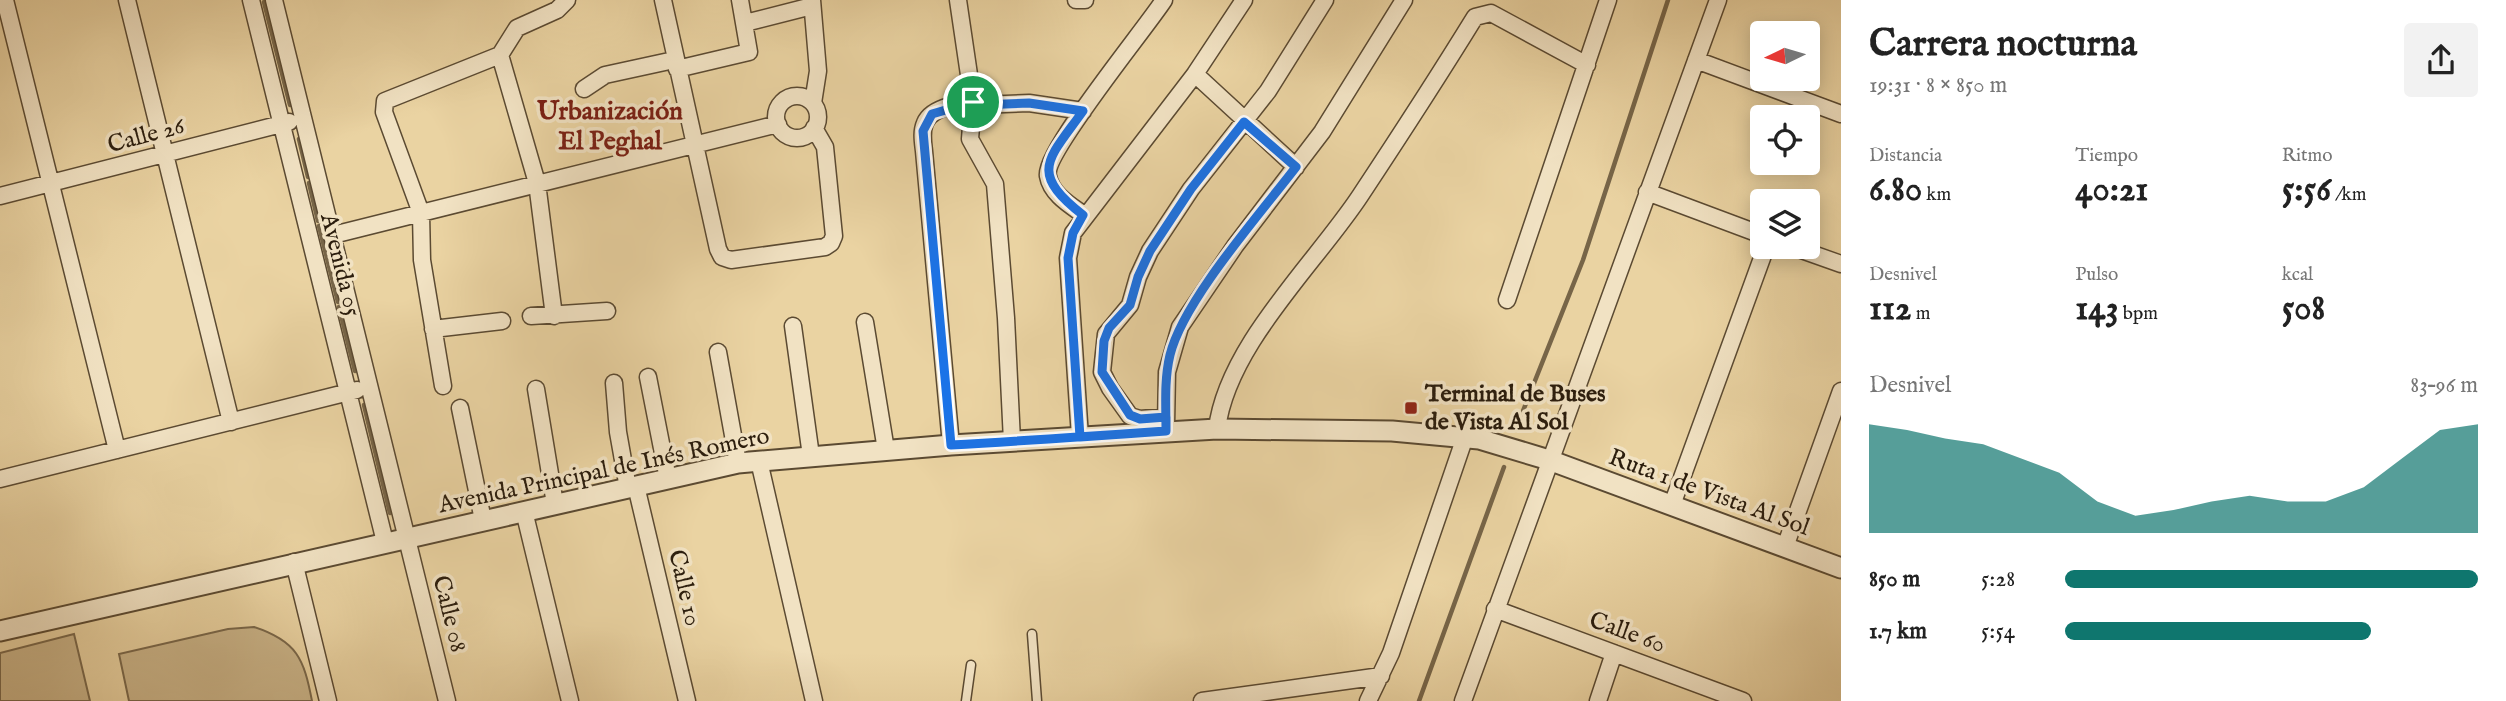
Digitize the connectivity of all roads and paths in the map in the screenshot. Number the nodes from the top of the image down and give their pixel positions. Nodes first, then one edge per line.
1 (5, 0) edge
2 (127, 0) edge
3 (251, 0) edge
4 (567, 0) edge
5 (663, 0) edge
6 (740, 0) edge
7 (958, 0) edge
8 (1076, 0) edge
9 (1085, 0) edge
10 (1164, 0) edge
11 (1244, 0) edge
12 (1325, 0) edge
13 (1404, 0) edge
14 (1608, 0) edge
15 (1718, 0) edge
16 (276, 1) edge
17 (812, 3) edge
18 (745, 23) junction
19 (500, 55) junction
20 (1696, 60) junction
21 (676, 64) junction
22 (1587, 65) junction
23 (1195, 74) junction
24 (584, 89) dead end
25 (973, 102) junction
26 (813, 103) junction
27 (1083, 111) junction
28 (1841, 114) edge
29 (303, 118) junction
30 (1244, 122) junction
31 (281, 124) junction
32 (778, 124) junction
33 (814, 128) junction
34 (694, 144) junction
35 (166, 154) junction
36 (1296, 167) junction
37 (537, 183) junction
38 (51, 184) junction
39 (1647, 192) junction
40 (0, 196) edge
41 (421, 213) junction
42 (1083, 215) junction
43 (1750, 231) edge
44 (333, 235) junction
45 (1820, 257) edge
46 (1762, 259) edge
47 (1841, 264) edge
48 (1507, 300) dead end
49 (607, 311) dead end
50 (531, 316) dead end
51 (554, 316) junction
52 (502, 321) dead end
53 (865, 322) dead end
54 (793, 326) dead end
55 (433, 329) junction
56 (718, 352) dead end
57 (648, 377) dead end
58 (614, 383) dead end
59 (443, 386) dead end
60 (371, 387) junction
61 (536, 389) dead end
62 (1841, 391) edge
63 (349, 392) junction
64 (460, 408) dead end
65 (231, 422) junction
66 (1166, 424) junction
67 (1216, 429) junction
68 (1080, 437) junction
69 (1472, 438) junction
70 (1012, 441) junction
71 (951, 445) junction
72 (117, 450) junction
73 (886, 450) junction
74 (811, 456) junction
75 (759, 460) junction
76 (1549, 460) junction
77 (738, 463) junction
78 (0, 478) edge
79 (668, 479) junction
80 (632, 487) junction
81 (555, 504) junction
82 (1672, 505) junction
83 (524, 511) junction
84 (483, 520) junction
85 (407, 537) junction
86 (385, 542) junction
87 (1785, 547) junction
88 (294, 562) junction
89 (1841, 568) edge
90 (1495, 609) junction
91 (0, 631) edge
92 (1032, 634) dead end
93 (1614, 653) junction
94 (971, 665) dead end
95 (1381, 676) junction
96 (1726, 698) edge
97 (328, 701) edge
98 (447, 701) edge
99 (570, 701) edge
100 (687, 701) edge
101 (814, 701) edge
102 (966, 701) edge
103 (1037, 701) edge
104 (1202, 701) edge
105 (1368, 701) edge
106 (1463, 701) edge
107 (1598, 701) edge
108 (1743, 701) edge

1 - 38 street
2 - 35 street
3 - 31 street, Avenida 05
4 - 19 street
5 - 21 street
6 - 18 street
7 - 25 street
8 - 9 street
10 - 27 street
11 - 23 street
12 - 30 street
13 - 36 street
14 - 22 street
15 - 20 street
16 - 29 street, Avenida 05
17 - 18 street
17 - 26 street
18 - 21 street
19 - 37 street
19 - 41 street
20 - 28 street
20 - 39 street
21 - 24 street
21 - 34 street
22 - 48 street
22 - 67 street
23 - 30 street
23 - 42 street
25 - 27 street
25 - 70 street
25 - 71 street
26 - 32 street
26 - 33 street
27 - 42 street
29 - 31 street, Calle 26
29 - 44 street, Avenida 05
30 - 36 street
30 - 66 street
31 - 35 street, Calle 26
31 - 63 street, Avenida 05
32 - 33 street
32 - 34 street
33 - 34 street
34 - 37 street
35 - 38 street, Calle 26
35 - 65 street
36 - 66 street
37 - 41 street
37 - 51 street
38 - 40 street, Calle 26
38 - 72 street
39 - 43 street
39 - 76 street
41 - 44 street
41 - 55 street
42 - 68 street
44 - 60 street, Avenida 05
45 - 47 street
46 - 82 street
49 - 51 street
50 - 51 street
52 - 55 street
53 - 73 street
54 - 74 street
55 - 59 street
56 - 77 street
57 - 79 street
58 - 80 street, Calle 10
60 - 63 street
60 - 85 street, Avenida 05
61 - 81 street
62 - 87 street
63 - 65 street
63 - 86 street, Avenida 05
64 - 84 street
65 - 72 street
66 - 67 street, Avenida Principal de Inés Romero
66 - 68 street, Avenida Principal de Inés Romero
67 - 69 street, Avenida Principal de Inés Romero
68 - 70 street, Avenida Principal de Inés Romero
69 - 76 street, Ruta 1 de Vista Al Sol
69 - 95 street
70 - 71 street, Avenida Principal de Inés Romero
71 - 73 street, Avenida Principal de Inés Romero
72 - 78 street
73 - 74 street, Avenida Principal de Inés Romero
74 - 75 street, Avenida Principal de Inés Romero
75 - 77 street, Avenida Principal de Inés Romero
75 - 101 street
76 - 82 street, Ruta 1 de Vista Al Sol
76 - 90 street
77 - 79 street, Avenida Principal de Inés Romero
79 - 80 street, Avenida Principal de Inés Romero
80 - 81 street, Avenida Principal de Inés Romero
80 - 100 street, Calle 10
81 - 83 street, Avenida Principal de Inés Romero
82 - 87 street, Ruta 1 de Vista Al Sol
83 - 84 street, Avenida Principal de Inés Romero
83 - 99 street
84 - 85 street, Avenida Principal de Inés Romero
85 - 86 street, Avenida Principal de Inés Romero
85 - 98 street, Calle 08
86 - 88 street, Avenida Principal de Inés Romero
87 - 89 street, Ruta 1 de Vista Al Sol
88 - 91 street, Avenida Principal de Inés Romero
88 - 97 street
90 - 93 street, Calle 60
90 - 106 street
92 - 103 lane
93 - 96 street, Calle 60
93 - 107 street
94 - 102 lane
95 - 104 street
95 - 105 street
96 - 108 street, Calle 60

